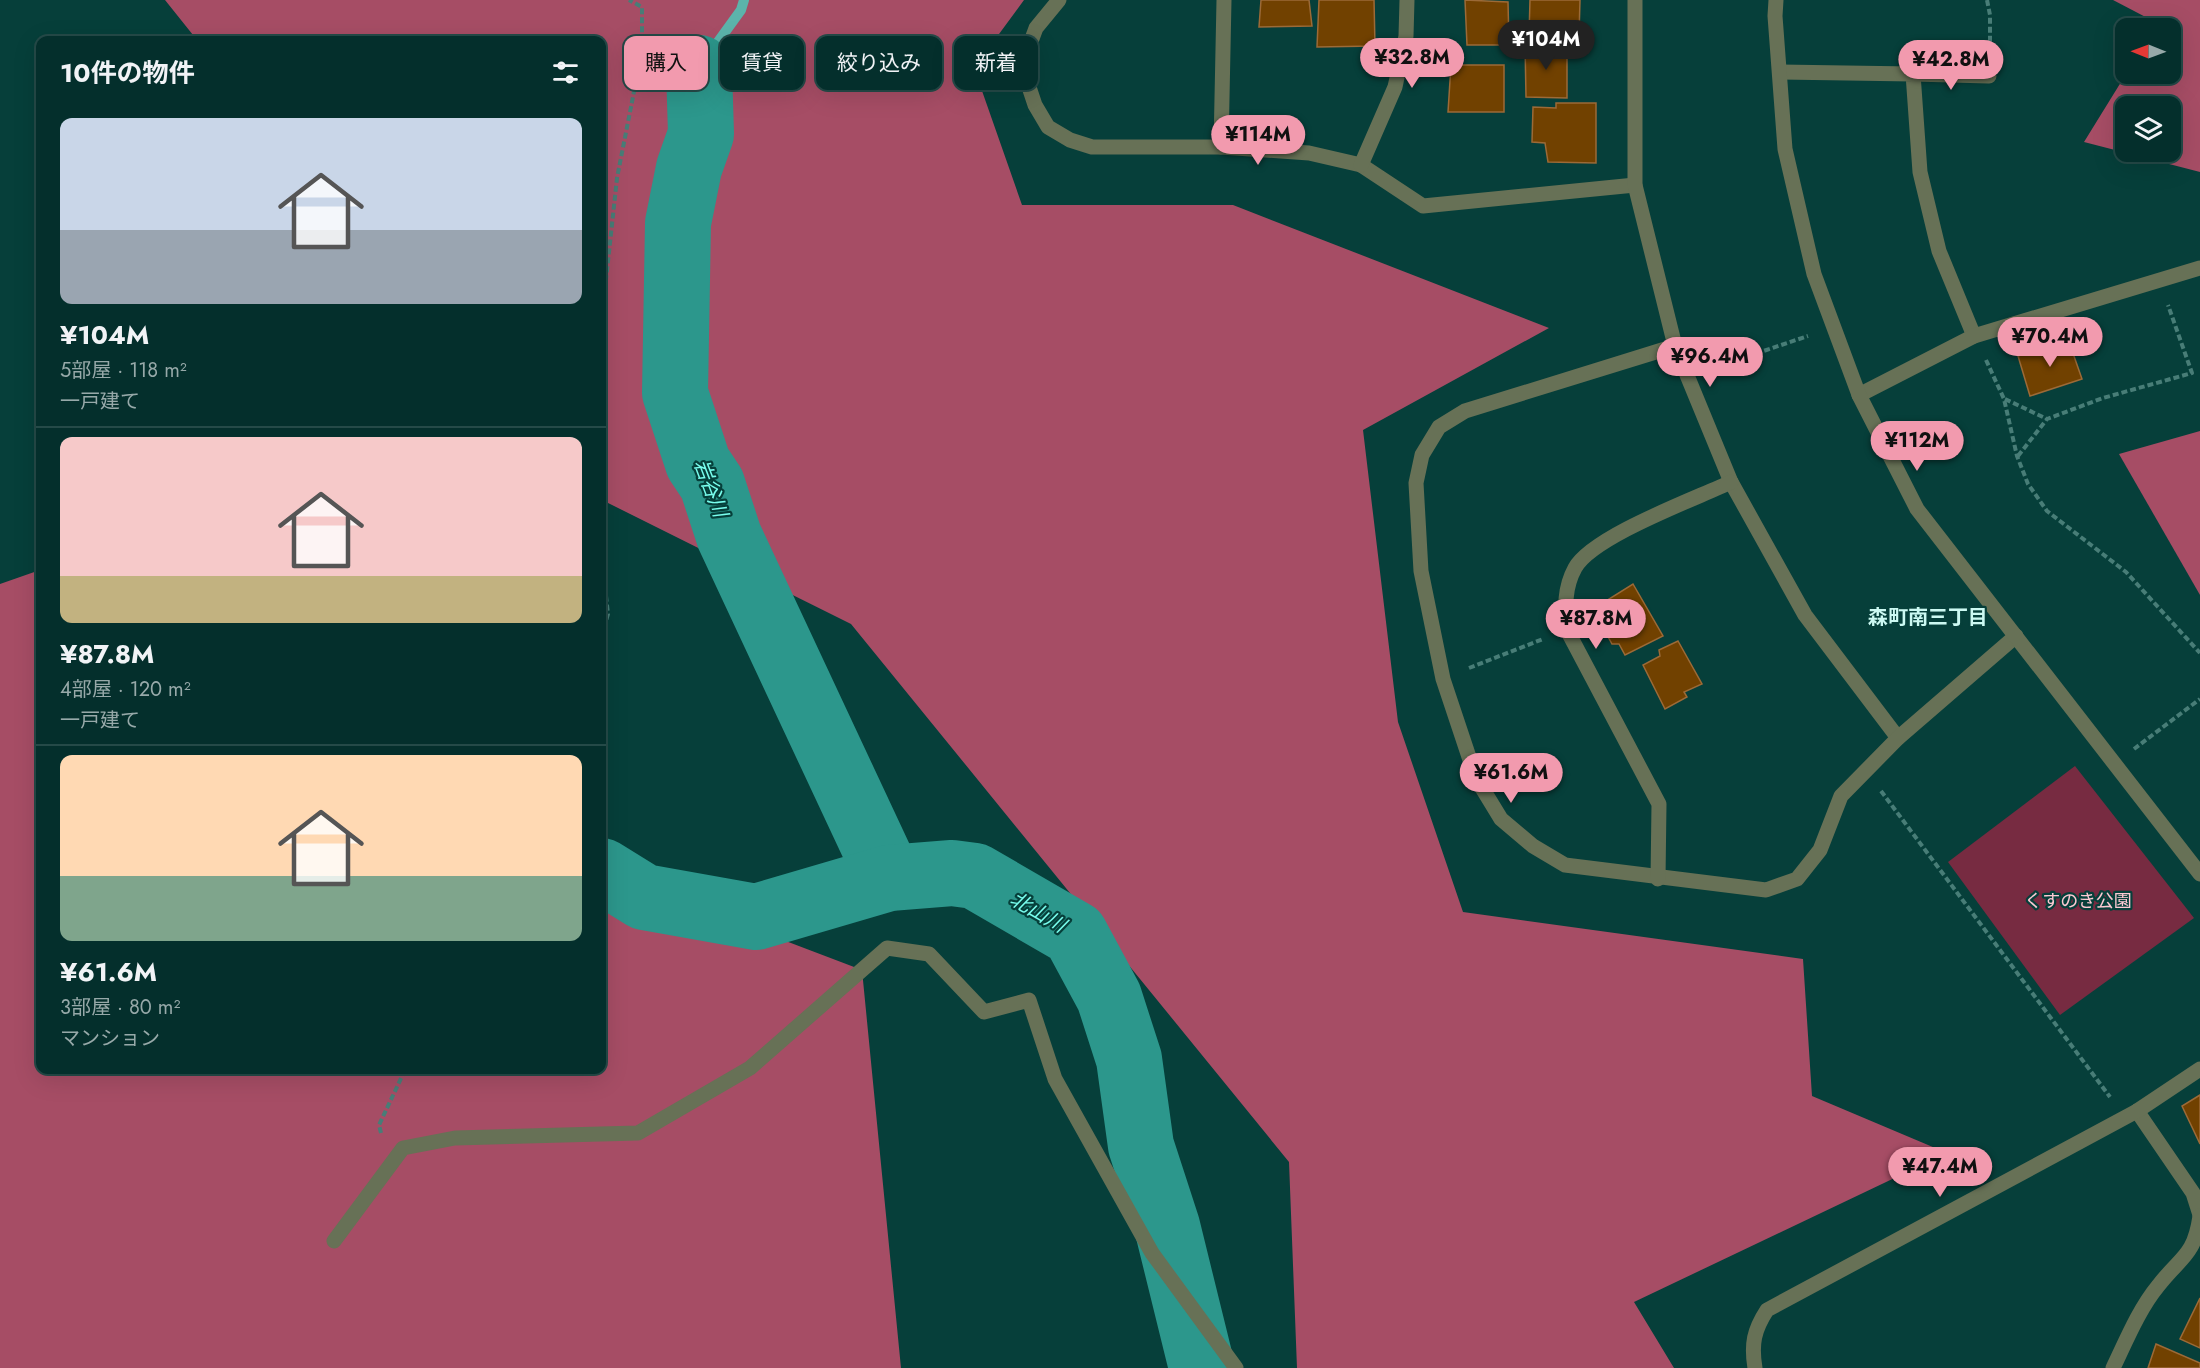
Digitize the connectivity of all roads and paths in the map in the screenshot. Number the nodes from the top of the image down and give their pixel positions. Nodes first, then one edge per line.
1 (630, 0) edge
2 (1059, 0) edge
3 (1224, 0) edge
4 (1407, 0) edge
5 (1635, 0) edge
6 (1776, 0) edge
7 (1986, 0) edge
8 (1780, 72) junction
9 (1913, 74) junction
10 (1989, 76) joint
11 (1221, 147) junction
12 (1361, 165) junction
13 (1635, 184) junction
14 (2200, 268) edge
15 (2159, 279) junction
16 (606, 280) edge
17 (1809, 336) dead end
18 (1974, 336) junction
19 (1675, 346) junction
20 (1688, 376) junction
21 (1859, 395) junction
22 (2004, 399) junction
23 (2047, 419) junction
24 (2017, 456) junction
25 (1731, 482) junction
26 (606, 596) edge
27 (606, 621) edge
28 (1567, 630) junction
29 (2016, 636) junction
30 (2200, 654) edge
31 (1443, 678) junction
32 (2200, 699) edge
33 (1898, 738) junction
34 (2115, 764) junction
35 (1866, 771) junction
36 (2200, 874) edge
37 (1658, 879) junction
38 (2200, 1069) edge
39 (403, 1074) edge
40 (2137, 1111) junction
41 (390, 1166) junction
42 (2200, 1215) edge
43 (334, 1241) dead end
44 (1236, 1368) edge
45 (1755, 1368) edge
46 (2113, 1368) edge

1 - 16 path
2 - 11 street
3 - 11 street
4 - 12 street
5 - 13 street
6 - 8 street
7 - 10 path
8 - 9 street
8 - 21 street
9 - 10 street
9 - 18 street
11 - 12 street
12 - 13 street
13 - 19 street
14 - 15 street
15 - 18 street
15 - 23 path
17 - 20 path
18 - 21 street
18 - 22 path
19 - 20 street
19 - 31 street
20 - 25 street
21 - 29 street
22 - 23 path
22 - 24 path
23 - 24 path
24 - 30 path
25 - 28 street
25 - 33 street
26 - 27 path
28 - 31 path
28 - 37 street
29 - 33 street
29 - 34 street
31 - 37 street
32 - 34 path
33 - 35 street
34 - 36 street
35 - 37 street
35 - 40 path
38 - 40 street
39 - 41 path
40 - 42 street
40 - 45 street
41 - 43 street
41 - 44 street
42 - 46 street

